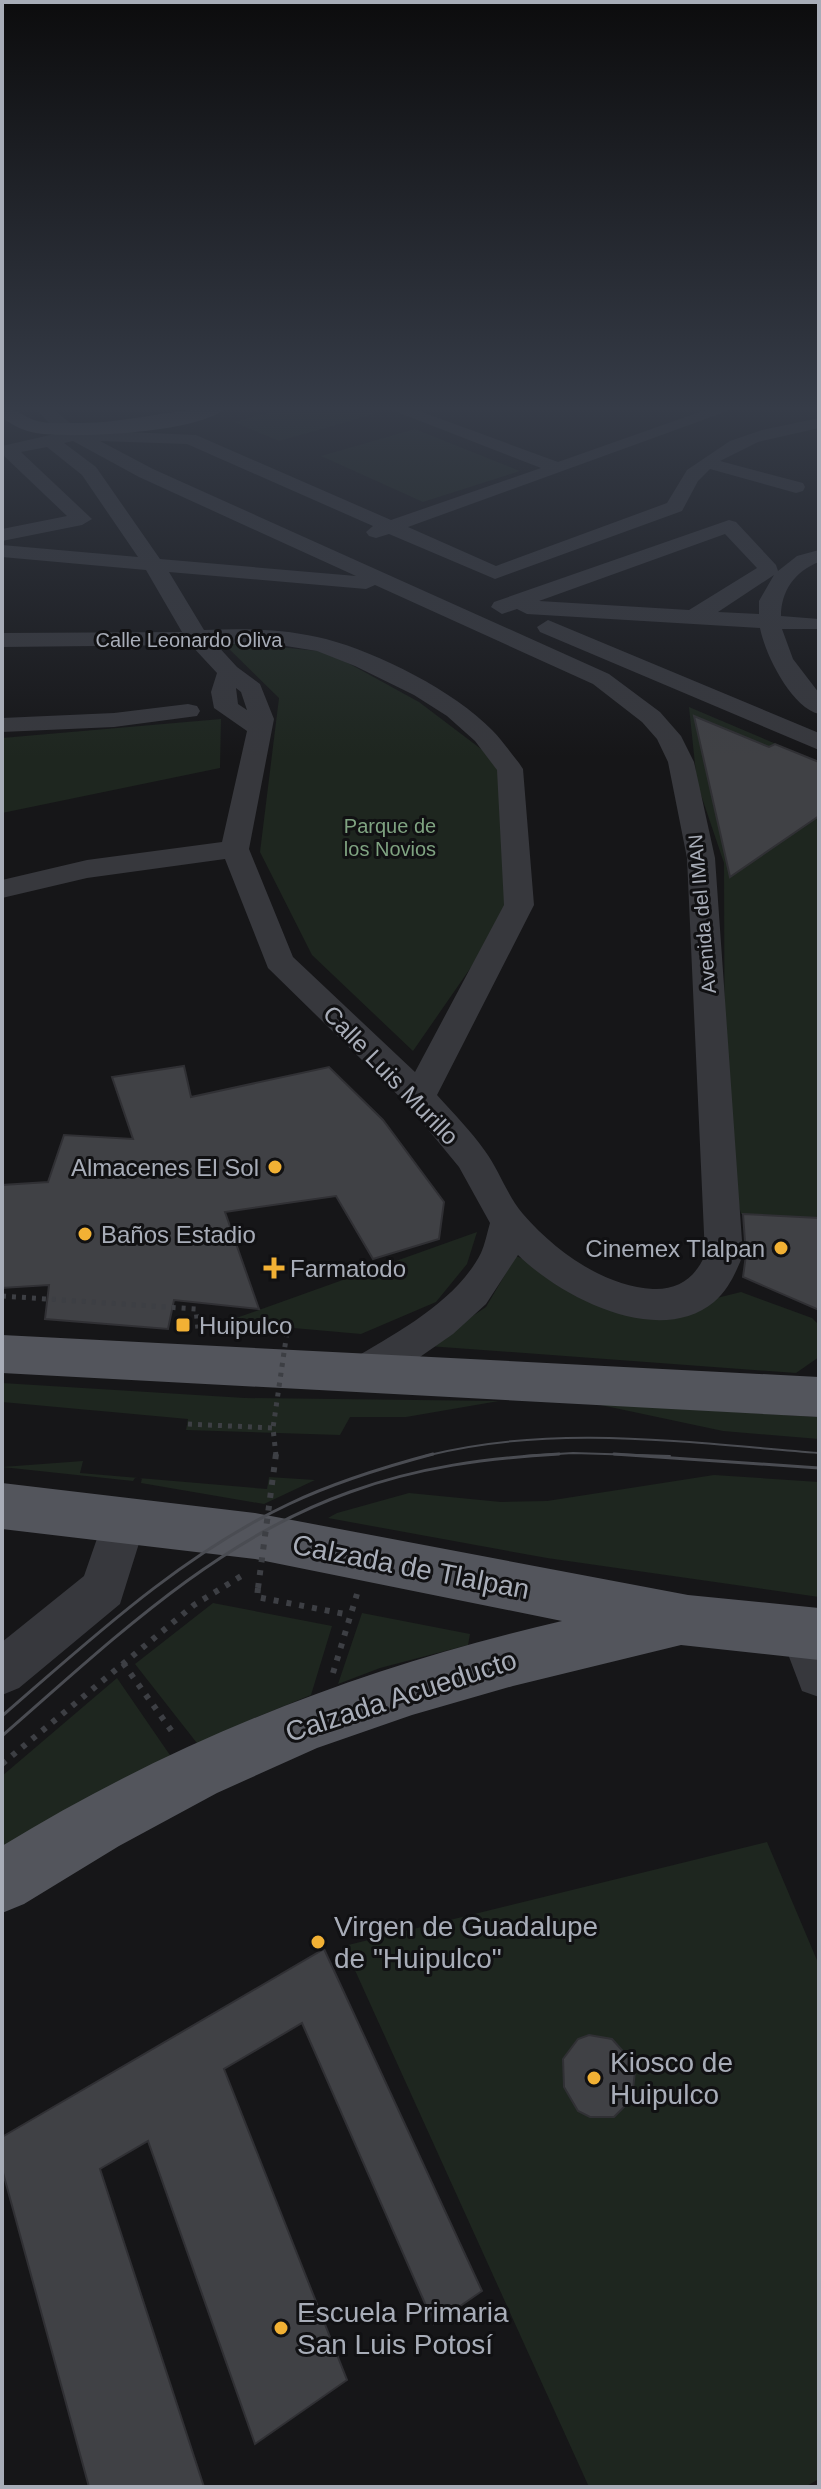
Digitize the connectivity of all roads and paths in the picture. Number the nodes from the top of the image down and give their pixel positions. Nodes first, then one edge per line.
1 (59, 524) edge
2 (124, 524) edge
3 (255, 524) edge
4 (284, 524) edge
5 (333, 524) edge
6 (380, 524) edge
7 (400, 524) edge
8 (628, 524) edge
9 (389, 528) junction
10 (128, 530) junction
11 (2, 535) edge
12 (239, 537) dead end
13 (2, 551) edge
14 (61, 555) junction
15 (282, 556) dead end
16 (819, 556) edge
17 (154, 565) junction
18 (402, 578) junction
19 (819, 599) edge
20 (502, 607) junction
21 (696, 615) junction
22 (770, 620) junction
23 (811, 624) junction
24 (197, 638) junction
25 (2, 640) edge
26 (819, 649) edge
27 (819, 707) edge
28 (188, 711) dead end
29 (2, 725) edge
30 (668, 736) junction
31 (819, 742) edge
32 (766, 743) dead end
33 (235, 849) junction
34 (2, 889) edge
35 (419, 1096) junction
36 (509, 1223) junction
37 (2, 1296) edge
38 (196, 1330) dead end
39 (287, 1332) dead end
40 (2, 1354) edge
41 (366, 1372) junction
42 (819, 1397) edge
43 (188, 1424) dead end
44 (273, 1428) junction
45 (2, 1506) edge
46 (124, 1521) junction
47 (292, 1544) junction
48 (368, 1559) junction
49 (350, 1615) junction
50 (688, 1621) junction
51 (814, 1647) edge
52 (123, 1663) junction
53 (2, 1672) edge
54 (318, 1719) junction
55 (2, 1764) edge
56 (199, 1770) junction
57 (2, 1882) edge

1 - 11 street
2 - 10 street
3 - 18 street, Avenida del IMAN
4 - 18 street
5 - 9 street
6 - 9 street
7 - 9 street
8 - 9 street
10 - 14 street
10 - 17 street
12 - 15 street
13 - 14 street
14 - 17 street
16 - 22 street
17 - 18 street
17 - 24 street
18 - 20 street
18 - 30 street, Avenida del IMAN
19 - 23 street
20 - 21 street
20 - 21 street
20 - 31 street
21 - 22 street
22 - 23 street
22 - 27 street
23 - 26 street
24 - 25 street, Calle Leonardo Oliva
24 - 33 street
24 - 35 street, Calle Leonardo Oliva
28 - 29 street
30 - 32 street
30 - 36 street, Avenida del IMAN
33 - 34 street
33 - 35 street, Calle Luis Murillo
35 - 36 street, Calle Luis Murillo
36 - 41 street
37 - 38 path
39 - 44 path, bridge
40 - 41 main road
41 - 42 main road
43 - 44 path
44 - 49 path, bridge
45 - 46 main road, Calzada de Tlalpan
46 - 47 main road, Calzada de Tlalpan
46 - 53 street
47 - 48 main road, Calzada de Tlalpan
47 - 52 path
48 - 49 path
48 - 50 main road, Calzada de Tlalpan
49 - 54 path
50 - 51 main road, Calzada de Tlalpan
50 - 54 main road, Calzada Acueducto
52 - 55 path
52 - 56 path
54 - 56 main road, Calzada Acueducto
56 - 57 main road, Calzada Acueducto

